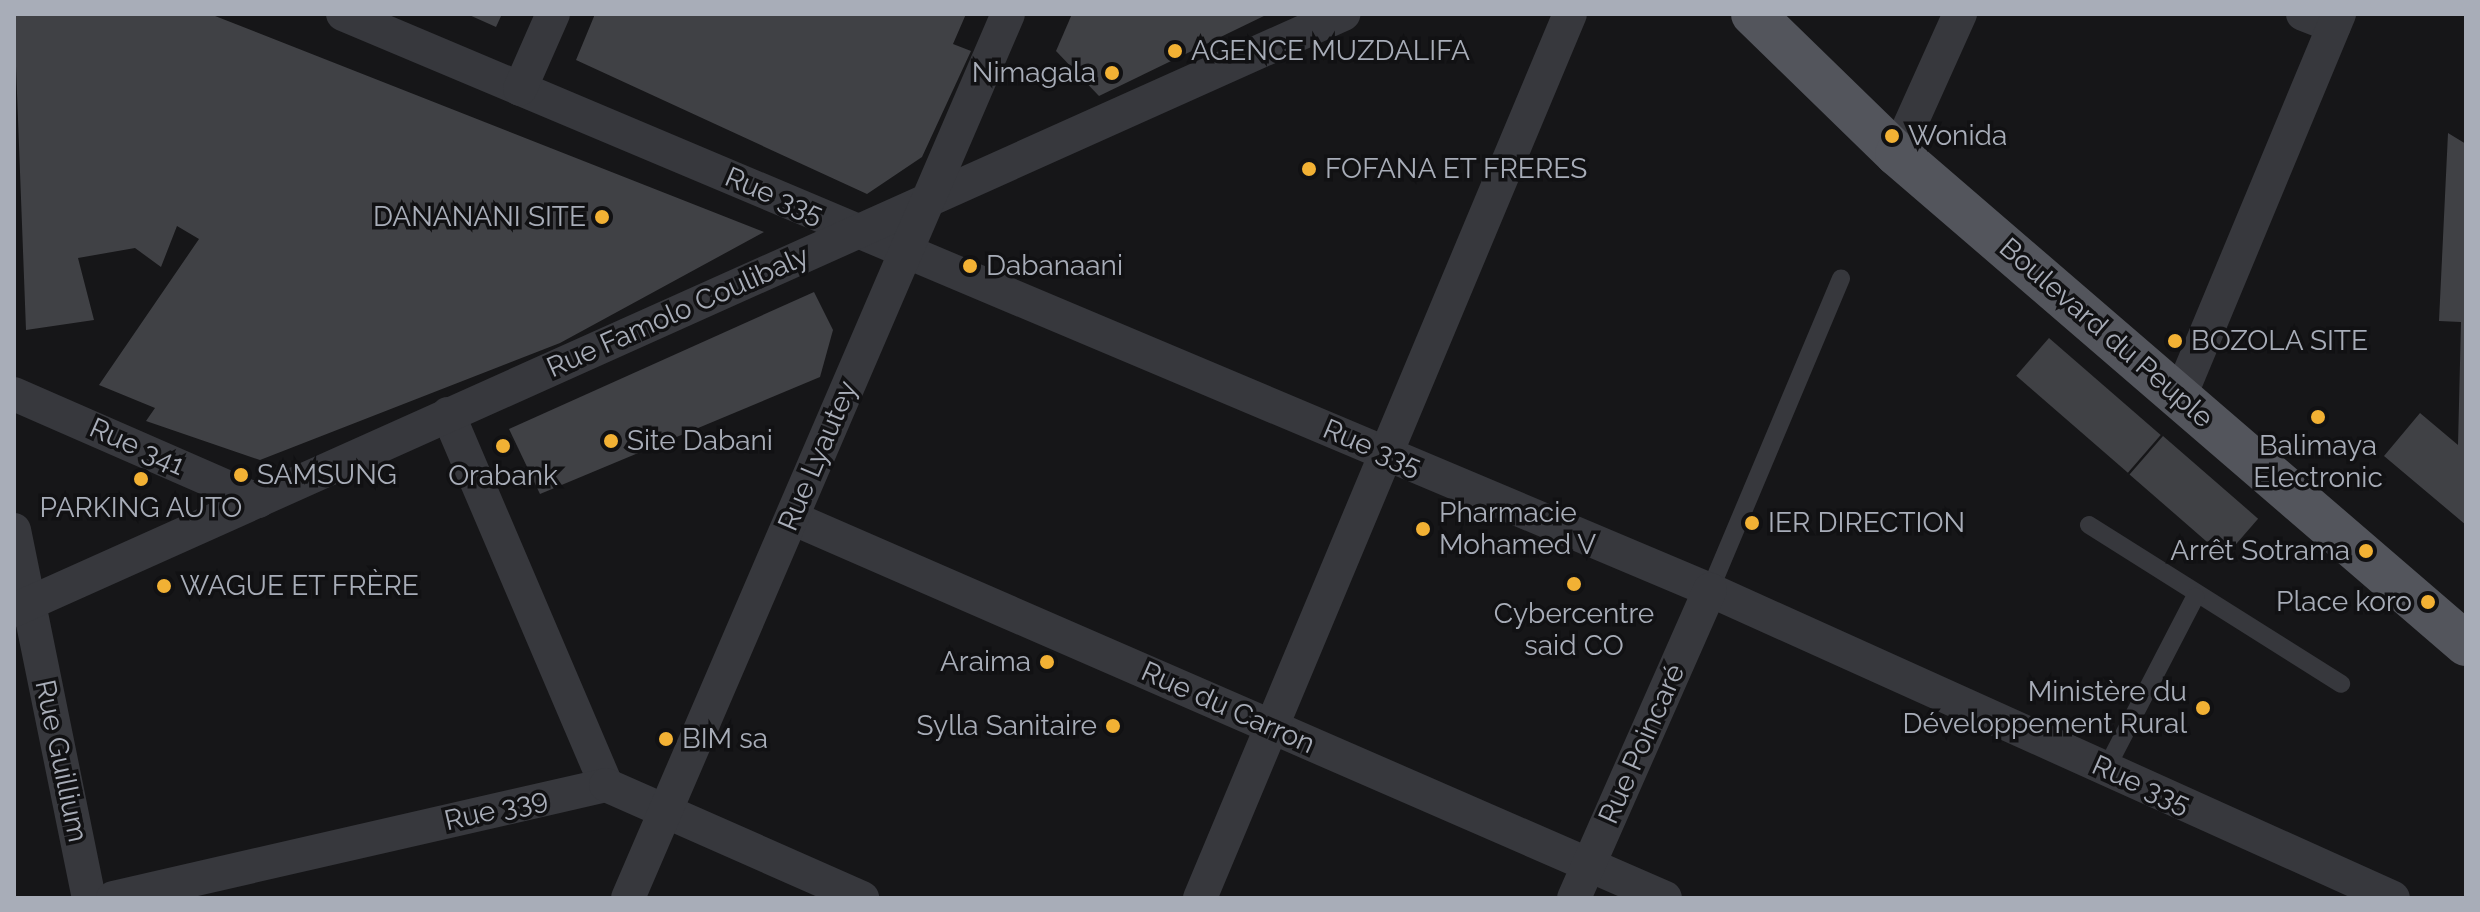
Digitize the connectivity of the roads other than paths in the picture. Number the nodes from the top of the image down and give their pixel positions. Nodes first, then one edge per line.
1 (343, 14) edge
2 (553, 14) edge
3 (1008, 14) edge
4 (1343, 14) edge
5 (1570, 14) edge
6 (1753, 14) edge
7 (1960, 14) edge
8 (2325, 18) edge
9 (520, 89) junction
10 (1897, 154) junction
11 (927, 202) junction
12 (859, 231) junction
13 (906, 251) junction
14 (1841, 278) dead end
15 (14, 394) edge
16 (2180, 396) junction
17 (448, 414) junction
18 (1386, 454) junction
19 (259, 501) junction
20 (792, 518) junction
21 (2089, 525) dead end
22 (14, 530) edge
23 (1710, 590) junction
24 (2195, 597) junction
25 (22, 607) edge
26 (2466, 644) edge
27 (2341, 684) dead end
28 (1271, 726) junction
29 (2106, 769) junction
30 (606, 785) junction
31 (665, 812) junction
32 (1589, 865) junction
33 (89, 898) edge
34 (113, 898) edge
35 (628, 898) edge
36 (862, 898) edge
37 (1200, 898) edge
38 (1574, 898) edge
39 (1665, 898) edge
40 (2393, 898) edge

1 - 9 street, Rue 335
2 - 9 street
3 - 11 street, Rue Lyautey
4 - 11 street, Rue Famolo Coulibaly
5 - 18 street
6 - 10 main road, Boulevard du Peuple
7 - 10 street
8 - 16 street
9 - 12 street, Rue 335
10 - 16 main road, Boulevard du Peuple
11 - 12 street, Rue Famolo Coulibaly
11 - 13 street, Rue Lyautey
12 - 13 street, Rue 335
12 - 17 street, Rue Famolo Coulibaly
13 - 18 street, Rue 335
13 - 20 street, Rue Lyautey
14 - 23 lane
15 - 19 street, Rue 341
16 - 26 main road, Boulevard du Peuple
17 - 19 street, Rue Famolo Coulibaly
17 - 30 street
18 - 23 street, Rue 335
18 - 28 street
19 - 25 street, Rue Famolo Coulibaly
20 - 28 street, Rue du Carron
20 - 31 street, Rue Lyautey
21 - 24 lane
22 - 25 street, Rue Guillium
23 - 29 street, Rue 335
23 - 32 street, Rue Poincaré
24 - 27 lane
24 - 29 lane
25 - 33 street, Rue Guillium
28 - 32 street, Rue du Carron
28 - 37 street
29 - 40 street, Rue 335
30 - 31 street
30 - 34 street, Rue 339
31 - 35 street, Rue Lyautey
31 - 36 street
32 - 38 street, Rue Poincaré
32 - 39 street, Rue du Carron

